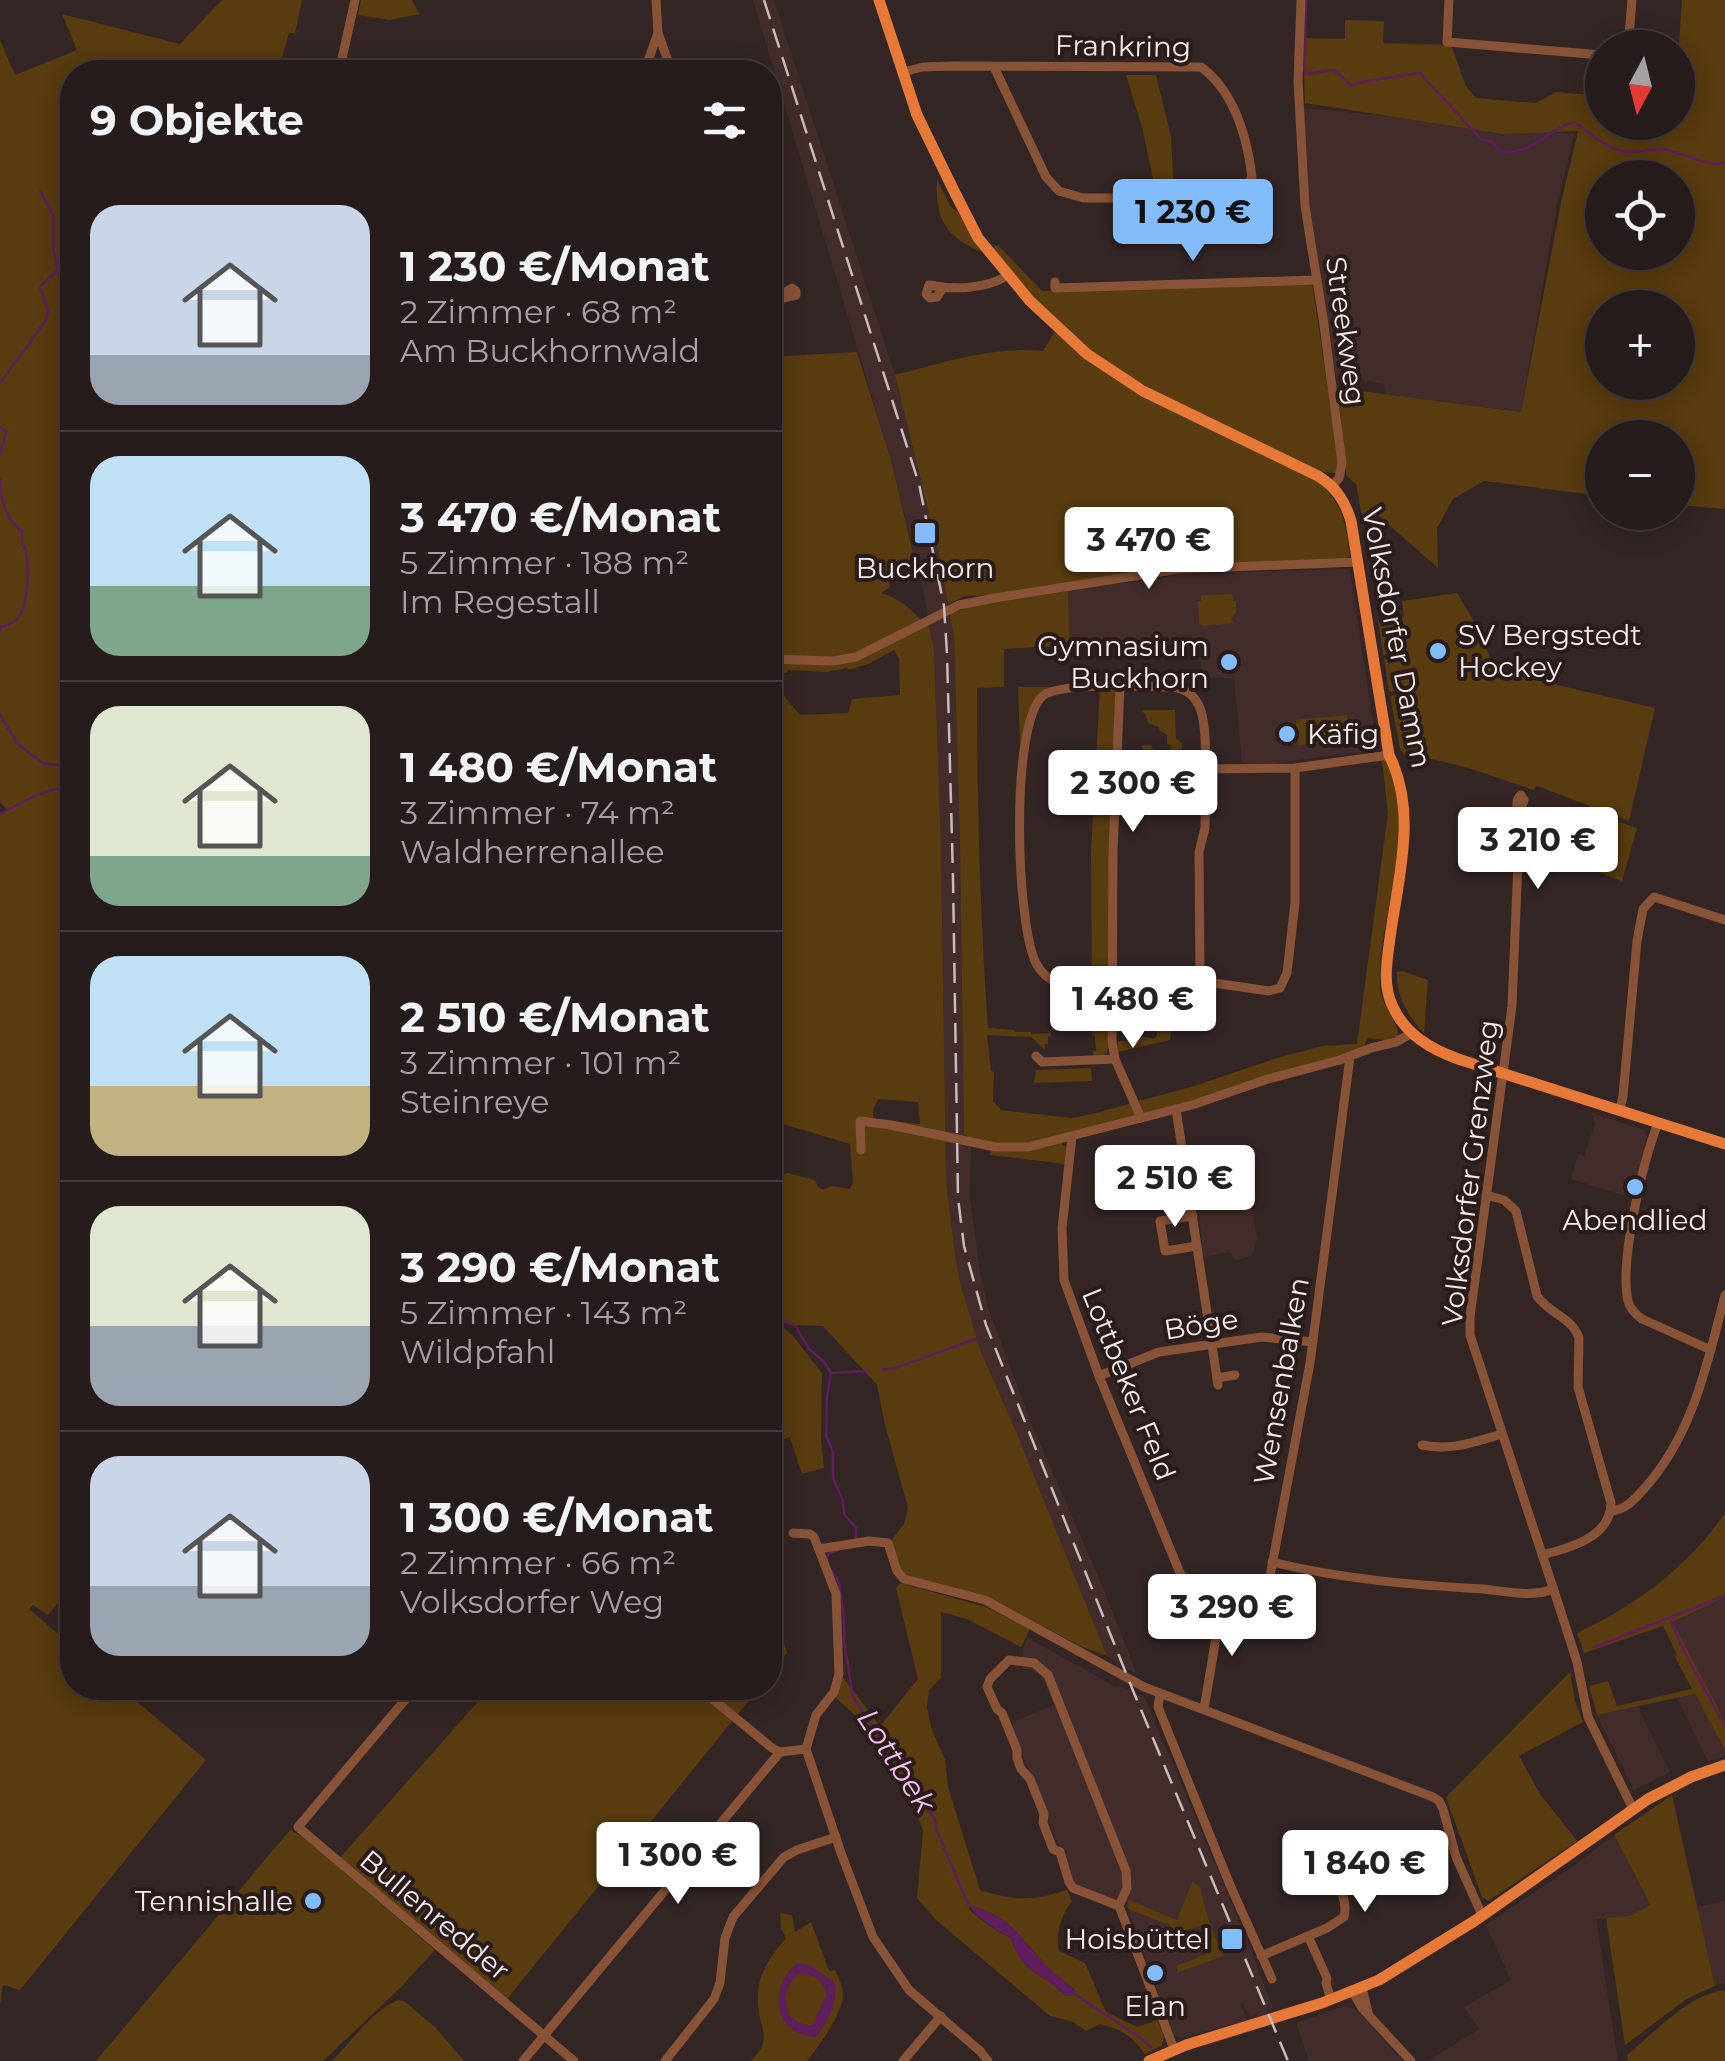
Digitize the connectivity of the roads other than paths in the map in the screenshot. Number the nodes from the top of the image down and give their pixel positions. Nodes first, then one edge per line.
1 (355, 0) edge
2 (656, 0) edge
3 (879, 0) edge
4 (1301, 0) edge
5 (1448, 0) edge
6 (1632, 0) edge
7 (1630, 30) edge
8 (658, 32) junction
9 (1585, 54) edge
10 (342, 60) edge
11 (648, 60) edge
12 (668, 60) edge
13 (994, 67) junction
14 (903, 72) junction
15 (1008, 276) junction
16 (1318, 280) junction
17 (1054, 282) dead end
18 (942, 289) dead end
19 (1332, 486) junction
20 (1358, 562) junction
21 (782, 659) edge
22 (1120, 688) junction
23 (1388, 755) junction
24 (1295, 768) junction
25 (1206, 769) junction
26 (1520, 814) dead end
27 (1725, 920) edge
28 (1200, 981) junction
29 (1113, 982) junction
30 (1412, 1033) junction
31 (1036, 1056) dead end
32 (1350, 1057) junction
33 (1115, 1059) junction
34 (1503, 1074) junction
35 (1176, 1109) junction
36 (1620, 1110) junction
37 (1141, 1118) junction
38 (1658, 1123) junction
39 (1072, 1136) junction
40 (1725, 1144) edge
41 (862, 1150) dead end
42 (1486, 1195) junction
43 (1193, 1216) junction
44 (1197, 1246) junction
45 (1725, 1295) edge
46 (1313, 1342) junction
47 (1212, 1344) junction
48 (1710, 1350) junction
49 (1235, 1375) dead end
50 (1099, 1376) junction
51 (1502, 1434) junction
52 (1422, 1445) dead end
53 (1611, 1511) junction
54 (793, 1533) dead end
55 (819, 1549) junction
56 (1542, 1554) junction
57 (1272, 1562) junction
58 (1186, 1582) junction
59 (1553, 1589) junction
60 (1266, 1592) junction
61 (1222, 1602) junction
62 (1160, 1694) junction
63 (405, 1700) edge
64 (714, 1700) edge
65 (1204, 1710) junction
66 (806, 1748) junction
67 (780, 1752) junction
68 (1725, 1765) edge
69 (1632, 1809) junction
70 (836, 1837) junction
71 (1318, 1858) dead end
72 (1119, 1906) junction
73 (1482, 1916) junction
74 (1308, 1936) junction
75 (1261, 1956) junction
76 (1272, 1979) dead end
77 (1358, 1990) junction
78 (1335, 1999) junction
79 (941, 2016) junction
80 (544, 2036) junction
81 (1174, 2049) junction
82 (523, 2061) edge
83 (574, 2061) edge
84 (665, 2061) edge
85 (903, 2061) edge
86 (988, 2061) edge
87 (1149, 2061) edge
88 (1411, 2061) edge

1 - 10 street
2 - 8 street
3 - 14 main road, Volksdorfer Damm
4 - 16 street, Streekweg
5 - 9 street
6 - 7 street
8 - 11 street
8 - 12 street
13 - 13 street, Frankring
13 - 14 street, Frankring
14 - 15 main road, Volksdorfer Damm
15 - 18 street
15 - 19 main road, Volksdorfer Damm
16 - 17 street
16 - 19 street, Streekweg
19 - 20 main road, Volksdorfer Damm
20 - 21 street
20 - 23 main road, Volksdorfer Damm
22 - 25 street
22 - 29 street
22 - 29 street
23 - 24 street
23 - 30 main road, Volksdorfer Damm
24 - 25 street
24 - 28 street
25 - 28 street
26 - 34 street, Volksdorfer Grenzweg
27 - 36 street
28 - 29 street
29 - 33 street
30 - 32 street
30 - 34 main road
31 - 33 street
32 - 35 street
32 - 46 street, Wensenbalken
33 - 37 street
34 - 36 main road
34 - 42 street, Volksdorfer Grenzweg
35 - 37 street
35 - 43 street
36 - 38 main road
37 - 39 street
38 - 40 main road
38 - 48 street
39 - 41 street
39 - 50 street, Lottbeker Feld
42 - 51 street, Volksdorfer Grenzweg
42 - 53 street
43 - 44 street
43 - 44 street
44 - 47 street
45 - 48 street
46 - 47 street, Böge
46 - 57 street, Wensenbalken
47 - 49 street
47 - 50 street, Böge
48 - 53 street
50 - 58 street, Lottbeker Feld
51 - 52 street
51 - 56 street, Volksdorfer Grenzweg
53 - 56 street
54 - 55 street
55 - 62 street
55 - 66 street
56 - 59 street, Volksdorfer Grenzweg
57 - 59 street
57 - 60 street, Wensenbalken
58 - 60 street
58 - 61 street
59 - 69 street, Volksdorfer Grenzweg
60 - 61 street
61 - 65 street
62 - 65 street
62 - 75 street
63 - 80 street, Bullenredder
64 - 67 street
65 - 73 street
66 - 67 street
66 - 70 street
67 - 80 street
68 - 69 main road
69 - 73 main road
70 - 79 street
70 - 84 street
71 - 74 street
72 - 72 street
72 - 81 street
73 - 77 main road
74 - 75 street
74 - 78 street
75 - 76 street
77 - 78 main road
77 - 88 street
78 - 81 main road
79 - 85 street
79 - 86 street
80 - 82 street
80 - 83 street, Bullenredder
81 - 87 main road

